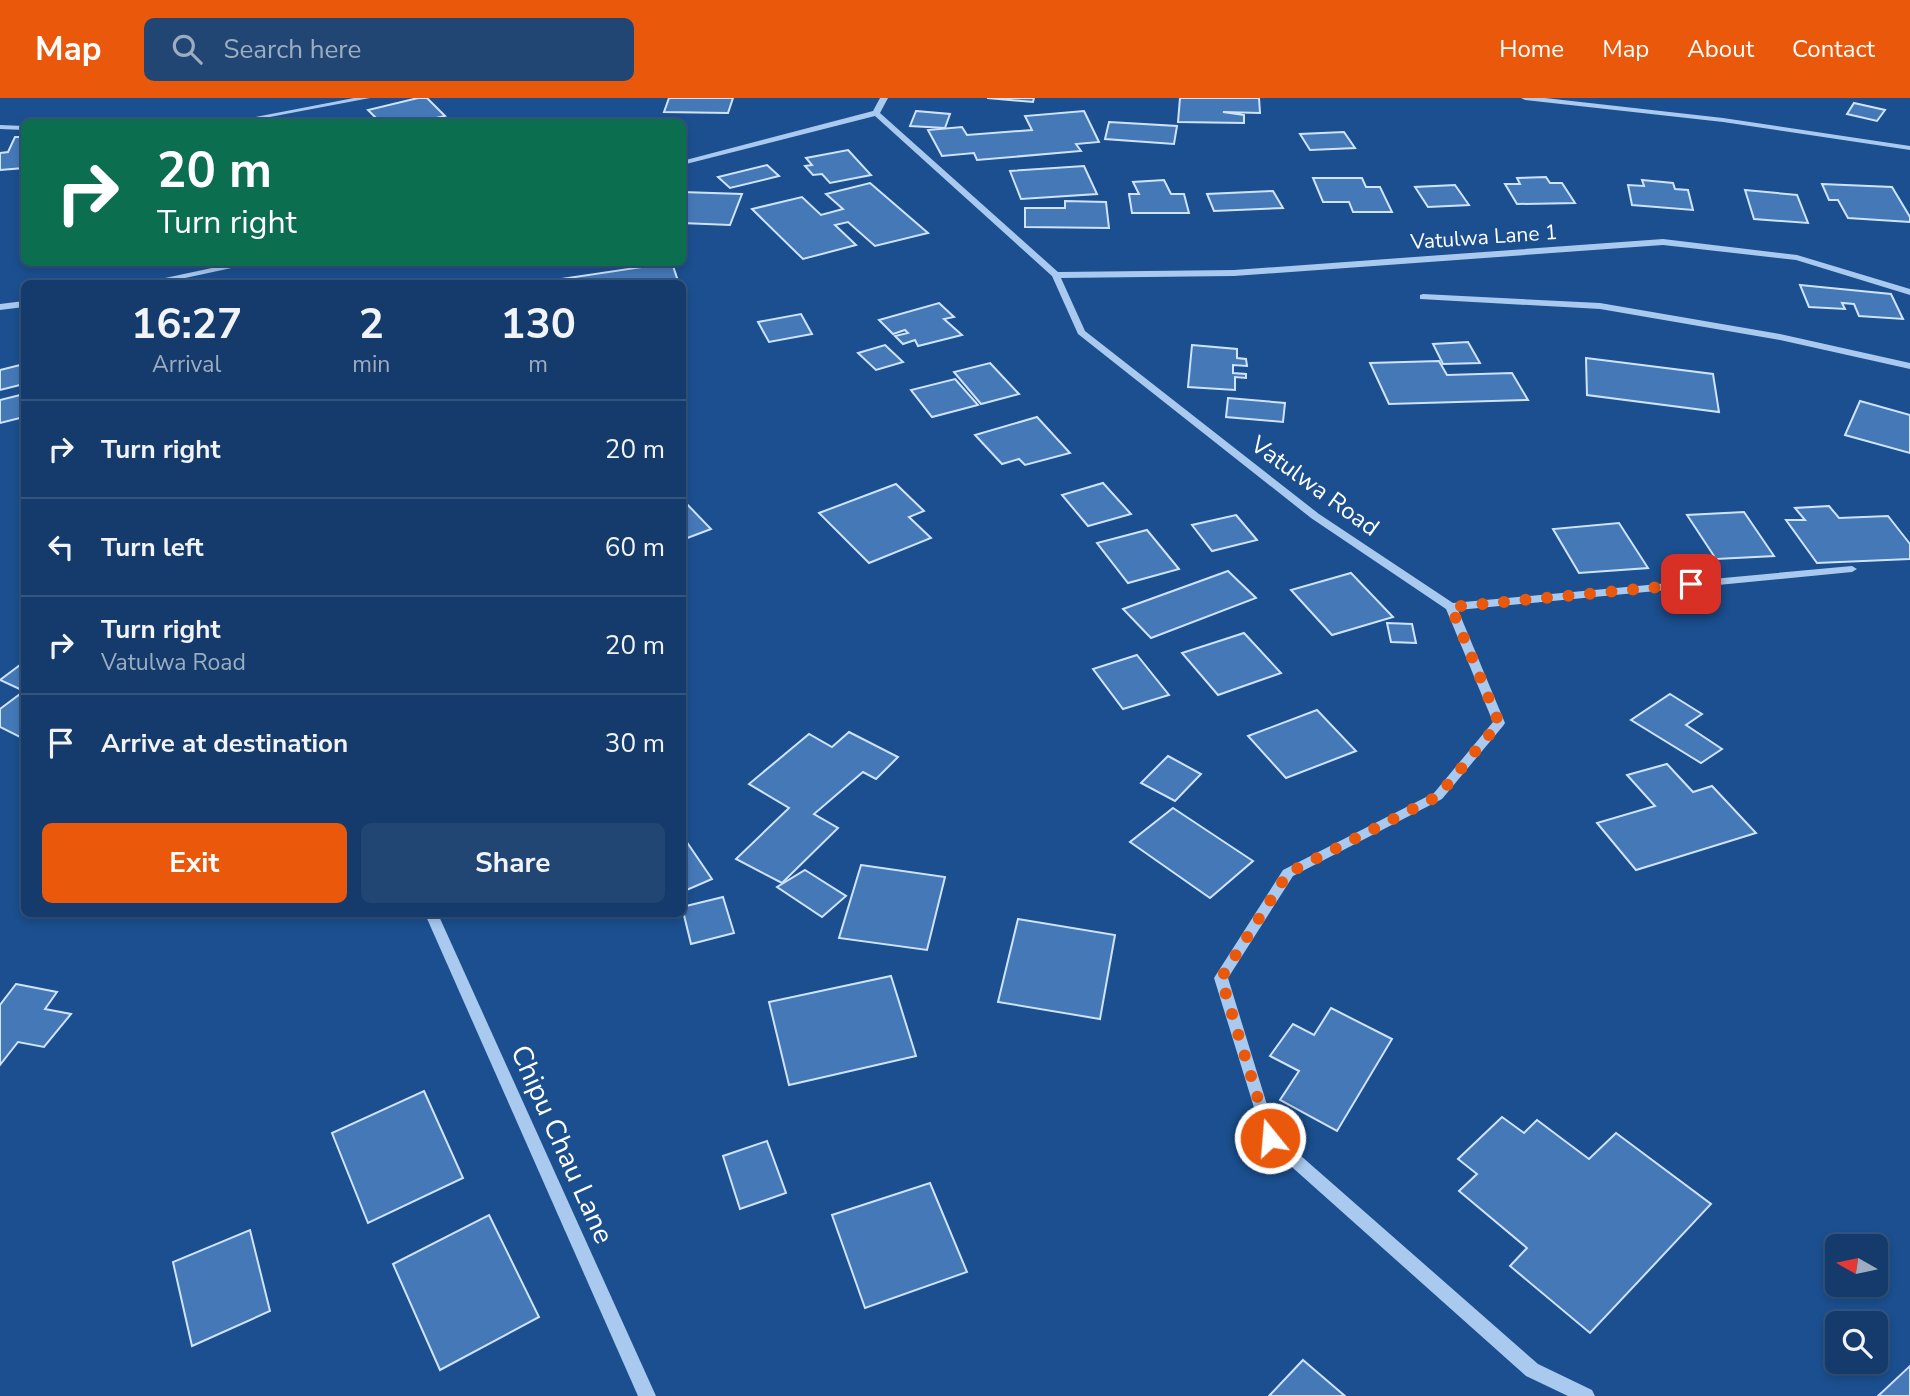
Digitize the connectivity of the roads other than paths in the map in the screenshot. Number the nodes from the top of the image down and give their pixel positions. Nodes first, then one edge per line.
1 (366, 98) edge
2 (884, 98) edge
3 (1525, 98) edge
4 (876, 113) junction
5 (250, 119) edge
6 (0, 127) edge
7 (21, 128) edge
8 (1910, 148) edge
9 (686, 162) edge
10 (235, 266) edge
11 (1056, 275) junction
12 (162, 280) edge
13 (1910, 292) edge
14 (1423, 298) dead end
15 (21, 304) edge
16 (0, 307) edge
17 (1910, 366) edge
18 (1852, 569) dead end
19 (1451, 607) junction
20 (431, 917) edge
21 (647, 1396) edge
22 (1586, 1396) edge

1 - 5 street
2 - 4 street
3 - 8 street
4 - 9 street
4 - 11 street, Vatulwa Road
6 - 7 street
10 - 12 street
11 - 13 street, Vatulwa Lane 1
11 - 19 street, Vatulwa Road
14 - 17 street
15 - 16 street
18 - 19 street
19 - 22 street
20 - 21 street, Chipu Chau Lane

